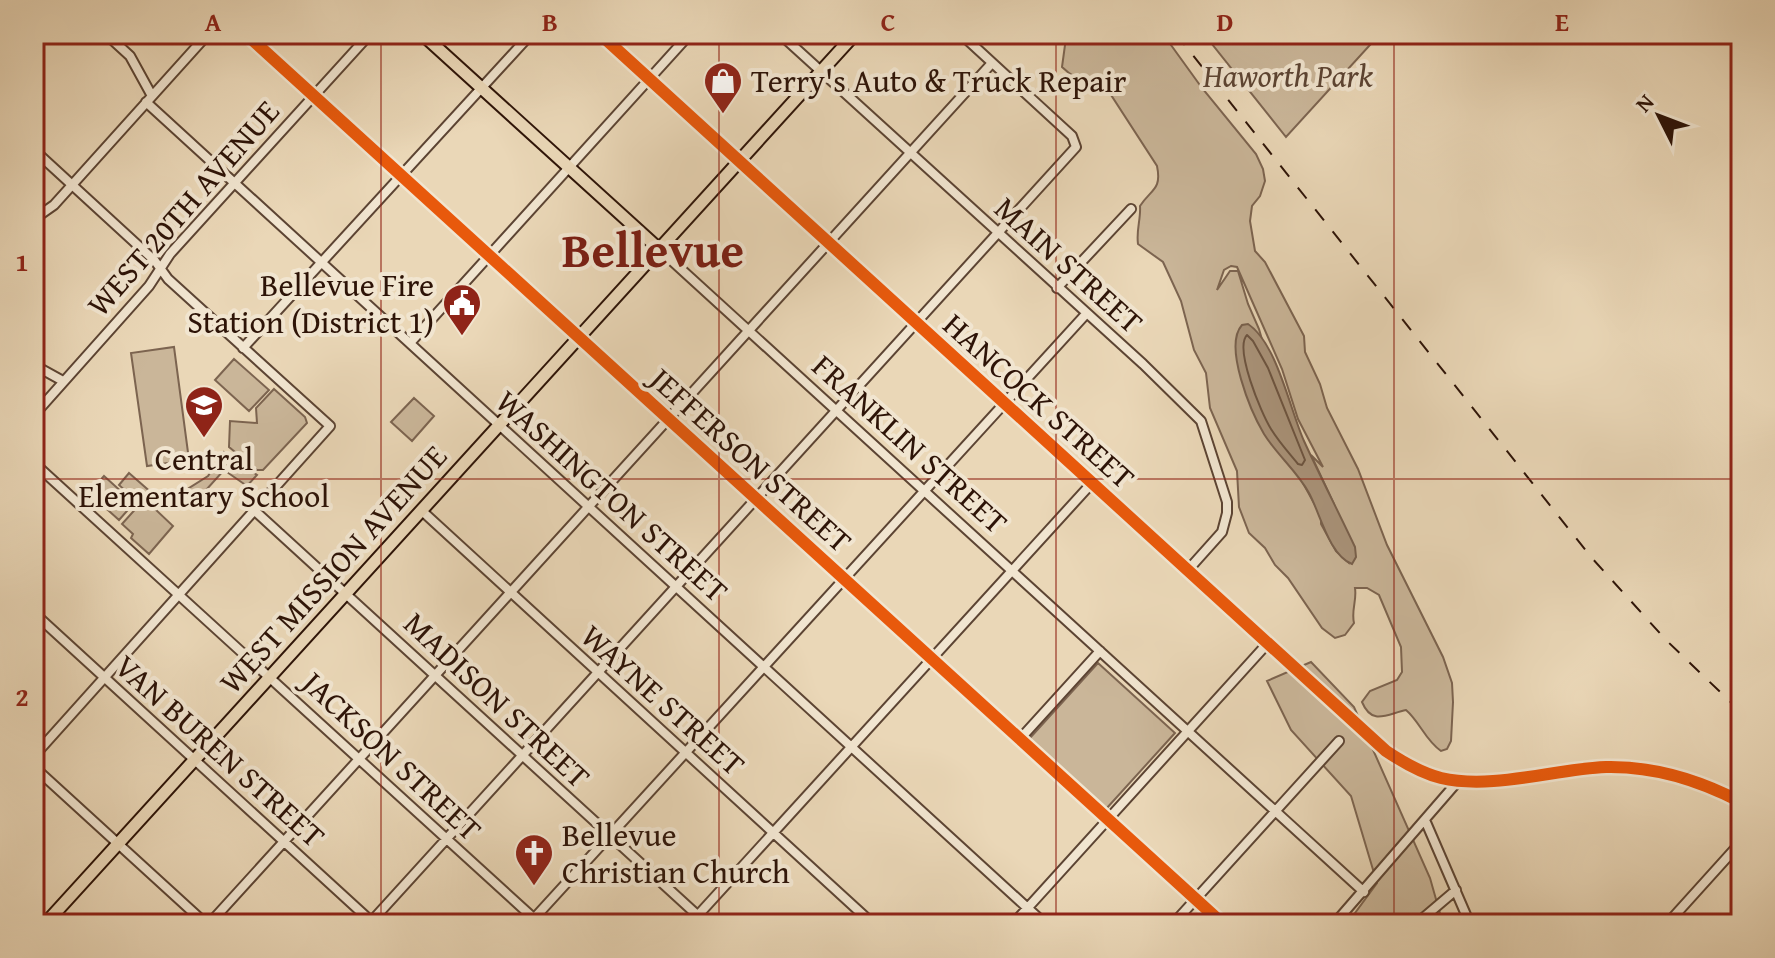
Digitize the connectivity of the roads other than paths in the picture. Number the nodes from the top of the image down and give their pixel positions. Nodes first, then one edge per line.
1 (106, 34) edge
2 (208, 34) edge
3 (246, 34) edge
4 (370, 34) edge
5 (422, 34) edge
6 (531, 34) edge
7 (600, 34) edge
8 (690, 34) edge
9 (780, 34) edge
10 (855, 34) edge
11 (961, 34) edge
12 (992, 63) junction
13 (821, 71) junction
14 (649, 80) junction
15 (481, 87) junction
16 (313, 95) junction
17 (149, 99) junction
18 (34, 150) edge
19 (911, 153) junction
20 (739, 161) junction
21 (570, 168) junction
22 (401, 175) junction
23 (234, 183) junction
24 (72, 185) junction
25 (1131, 209) dead end
26 (34, 219) edge
27 (997, 234) junction
28 (828, 244) junction
29 (659, 249) junction
30 (489, 256) junction
31 (321, 263) junction
32 (161, 269) junction
33 (1057, 288) junction
34 (1086, 314) junction
35 (916, 324) junction
36 (748, 332) junction
37 (578, 338) junction
38 (410, 343) junction
39 (243, 348) junction
40 (34, 365) edge
41 (63, 381) junction
42 (1003, 403) junction
43 (836, 412) junction
44 (34, 415) edge
45 (668, 420) junction
46 (499, 425) junction
47 (34, 463) edge
48 (1091, 484) junction
49 (923, 490) junction
50 (755, 500) junction
51 (588, 506) junction
52 (421, 510) junction
53 (255, 511) junction
54 (1188, 570) junction
55 (1012, 571) junction
56 (844, 579) junction
57 (676, 587) junction
58 (510, 592) junction
59 (346, 593) junction
60 (179, 595) junction
61 (34, 613) edge
62 (1267, 644) junction
63 (1100, 651) junction
64 (931, 659) junction
65 (764, 666) junction
66 (597, 673) junction
67 (435, 675) junction
68 (270, 676) junction
69 (104, 678) junction
70 (1188, 732) junction
71 (1020, 739) junction
72 (1339, 741) dead end
73 (851, 747) junction
74 (685, 753) junction
75 (522, 755) junction
76 (34, 756) edge
77 (359, 758) junction
78 (194, 760) junction
79 (34, 767) edge
80 (1459, 780) junction
81 (1741, 802) edge
82 (1275, 811) junction
83 (1108, 820) junction
84 (1425, 820) junction
85 (773, 833) junction
86 (609, 835) junction
87 (446, 839) junction
88 (284, 842) junction
89 (1741, 842) edge
90 (118, 844) junction
91 (1456, 890) junction
92 (1364, 892) junction
93 (1196, 899) junction
94 (1027, 908) junction
95 (698, 915) junction
96 (34, 918) edge
97 (534, 922) edge
98 (371, 923) edge
99 (42, 924) edge
100 (207, 924) edge
101 (690, 924) edge
102 (707, 924) edge
103 (873, 924) edge
104 (1013, 924) edge
105 (1045, 924) edge
106 (1173, 924) edge
107 (1223, 924) edge
108 (1334, 924) edge
109 (1416, 924) edge
110 (1470, 924) edge
111 (1667, 924) edge

1 - 17 street, WASHINGTON STREET
2 - 17 street
3 - 16 street, JEFFERSON STREET
4 - 16 street, WEST 20TH AVENUE
5 - 15 main road, FRANKLIN STREET
6 - 15 street
7 - 14 street, HANCOCK STREET
8 - 14 street
9 - 13 street, MAIN STREET
10 - 13 main road, WEST MISSION AVENUE
11 - 12 street
12 - 19 street
12 - 27 street
13 - 19 street, MAIN STREET
13 - 20 main road, WEST MISSION AVENUE
14 - 20 street, HANCOCK STREET
14 - 21 street
15 - 21 main road, FRANKLIN STREET
15 - 22 street
16 - 22 street, JEFFERSON STREET
16 - 23 street, WEST 20TH AVENUE
17 - 23 street, WASHINGTON STREET
17 - 24 street
18 - 24 street
19 - 27 street, MAIN STREET
19 - 28 street
20 - 28 street, HANCOCK STREET
20 - 29 main road, WEST MISSION AVENUE
21 - 29 main road, FRANKLIN STREET
21 - 30 street
22 - 30 street, JEFFERSON STREET
22 - 31 street
23 - 31 street, WASHINGTON STREET
23 - 32 street, WEST 20TH AVENUE
24 - 26 street
24 - 32 street
25 - 33 street
27 - 33 street, MAIN STREET
27 - 35 street
28 - 35 street, HANCOCK STREET
28 - 36 street
29 - 36 street, FRANKLIN STREET
29 - 37 main road, WEST MISSION AVENUE
30 - 37 street, JEFFERSON STREET
30 - 38 street
31 - 38 street, WASHINGTON STREET
31 - 39 street
32 - 39 street
32 - 41 street, WEST 20TH AVENUE
33 - 34 street, MAIN STREET
34 - 42 street
34 - 54 street, MAIN STREET
35 - 42 street, HANCOCK STREET
35 - 43 street
36 - 43 street, FRANKLIN STREET
36 - 45 street
37 - 45 street, JEFFERSON STREET
37 - 46 main road, WEST MISSION AVENUE
38 - 46 street, WASHINGTON STREET
39 - 53 street
40 - 41 street
41 - 44 street, WEST 20TH AVENUE
42 - 48 street, HANCOCK STREET
42 - 49 street
43 - 49 street, FRANKLIN STREET
43 - 50 street
45 - 50 street, JEFFERSON STREET
45 - 51 street
46 - 51 street, WASHINGTON STREET
46 - 52 main road, WEST MISSION AVENUE
47 - 60 street, JACKSON STREET
48 - 54 street, HANCOCK STREET
48 - 55 street
49 - 55 street, FRANKLIN STREET
49 - 56 street
50 - 56 street, JEFFERSON STREET
50 - 57 street
51 - 57 street, WASHINGTON STREET
51 - 58 street
52 - 58 street, WAYNE STREET
52 - 59 main road, WEST MISSION AVENUE
53 - 59 street, MADISON STREET
53 - 60 street
54 - 62 street, HANCOCK STREET
55 - 63 street, FRANKLIN STREET
55 - 64 street
56 - 64 street, JEFFERSON STREET
56 - 65 street
57 - 65 street, WASHINGTON STREET
57 - 66 street
58 - 66 street, WAYNE STREET
58 - 67 street
59 - 67 street, MADISON STREET
59 - 68 main road, WEST MISSION AVENUE
60 - 68 street, JACKSON STREET
60 - 69 street
61 - 69 street, VAN BUREN STREET
62 - 70 street
62 - 80 street, HANCOCK STREET
63 - 70 street, FRANKLIN STREET
63 - 71 street
64 - 71 street, JEFFERSON STREET
64 - 73 street
65 - 73 street, WASHINGTON STREET
65 - 74 street
66 - 74 street, WAYNE STREET
66 - 75 street
67 - 75 street, MADISON STREET
67 - 77 street
68 - 77 street, JACKSON STREET
68 - 78 main road, WEST MISSION AVENUE
69 - 76 street
69 - 78 street, VAN BUREN STREET
70 - 82 street, FRANKLIN STREET
70 - 83 street
71 - 83 street, JEFFERSON STREET
72 - 82 street
73 - 85 street
73 - 94 street, WASHINGTON STREET
74 - 85 street, WAYNE STREET
74 - 86 street
75 - 86 street, MADISON STREET
75 - 87 street
77 - 87 street, JACKSON STREET
77 - 88 street
78 - 88 street, VAN BUREN STREET
78 - 90 main road, WEST MISSION AVENUE
79 - 90 street
80 - 81 street, HANCOCK STREET
80 - 84 street
82 - 92 street, FRANKLIN STREET
82 - 93 street
83 - 93 street, JEFFERSON STREET
83 - 94 street
84 - 91 street
84 - 92 street
85 - 95 street
85 - 103 street, WAYNE STREET
86 - 95 street, MADISON STREET
86 - 97 street
87 - 97 street, JACKSON STREET
87 - 98 street
88 - 98 street, VAN BUREN STREET
88 - 100 street
89 - 111 street
90 - 99 main road, WEST MISSION AVENUE
90 - 100 street
91 - 109 street
91 - 110 street
92 - 108 street
93 - 106 street
93 - 107 street, JEFFERSON STREET
94 - 104 street
94 - 105 street, WASHINGTON STREET
95 - 101 street
95 - 102 street, MADISON STREET
96 - 99 street

